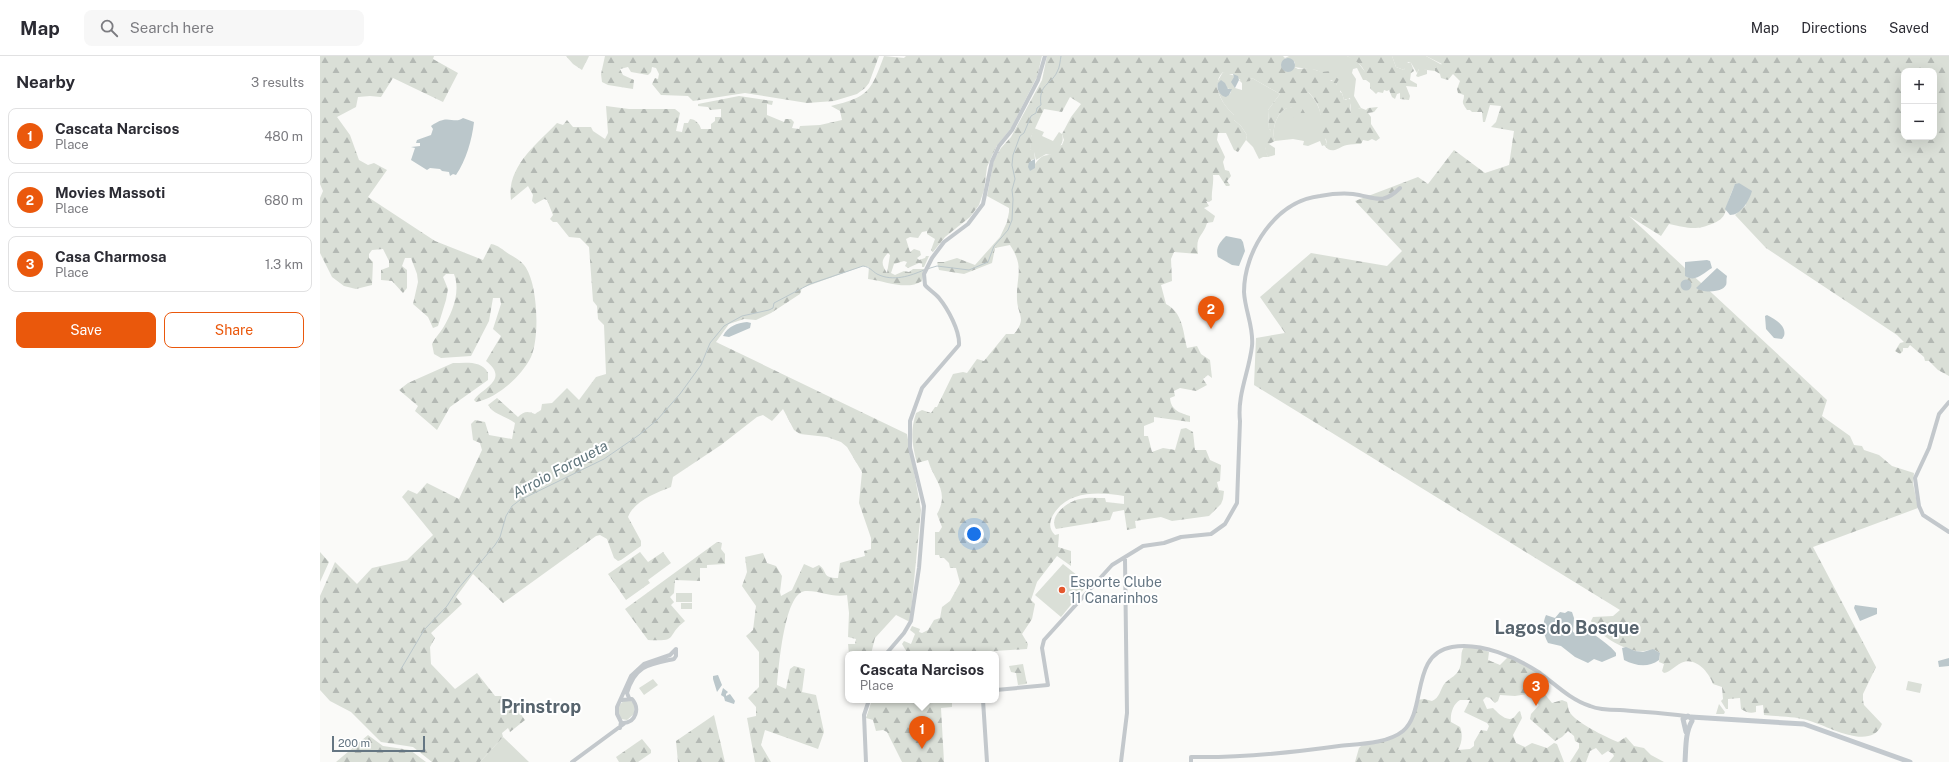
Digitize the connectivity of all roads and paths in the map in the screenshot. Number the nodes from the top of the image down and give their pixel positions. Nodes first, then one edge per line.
1 (1045, 56) edge
2 (1400, 188) dead end
3 (1949, 402) edge
4 (1949, 532) edge
5 (1125, 558) junction
6 (889, 651) edge
7 (999, 690) edge
8 (629, 698) junction
9 (622, 700) junction
10 (868, 703) edge
11 (982, 703) edge
12 (1714, 713) dead end
13 (1706, 717) junction
14 (1688, 720) junction
15 (623, 722) junction
16 (1191, 760) edge
17 (572, 762) edge
18 (866, 762) edge
19 (987, 762) edge
20 (1121, 762) edge
21 (1685, 762) edge
22 (1910, 762) edge

1 - 6 street
2 - 5 street
3 - 4 street
5 - 7 street
5 - 20 street
8 - 9 street
8 - 9 street
8 - 15 street
9 - 15 street
10 - 18 street
11 - 19 street
12 - 13 main road
13 - 14 main road
13 - 22 main road
14 - 16 street
14 - 21 main road
15 - 17 street

